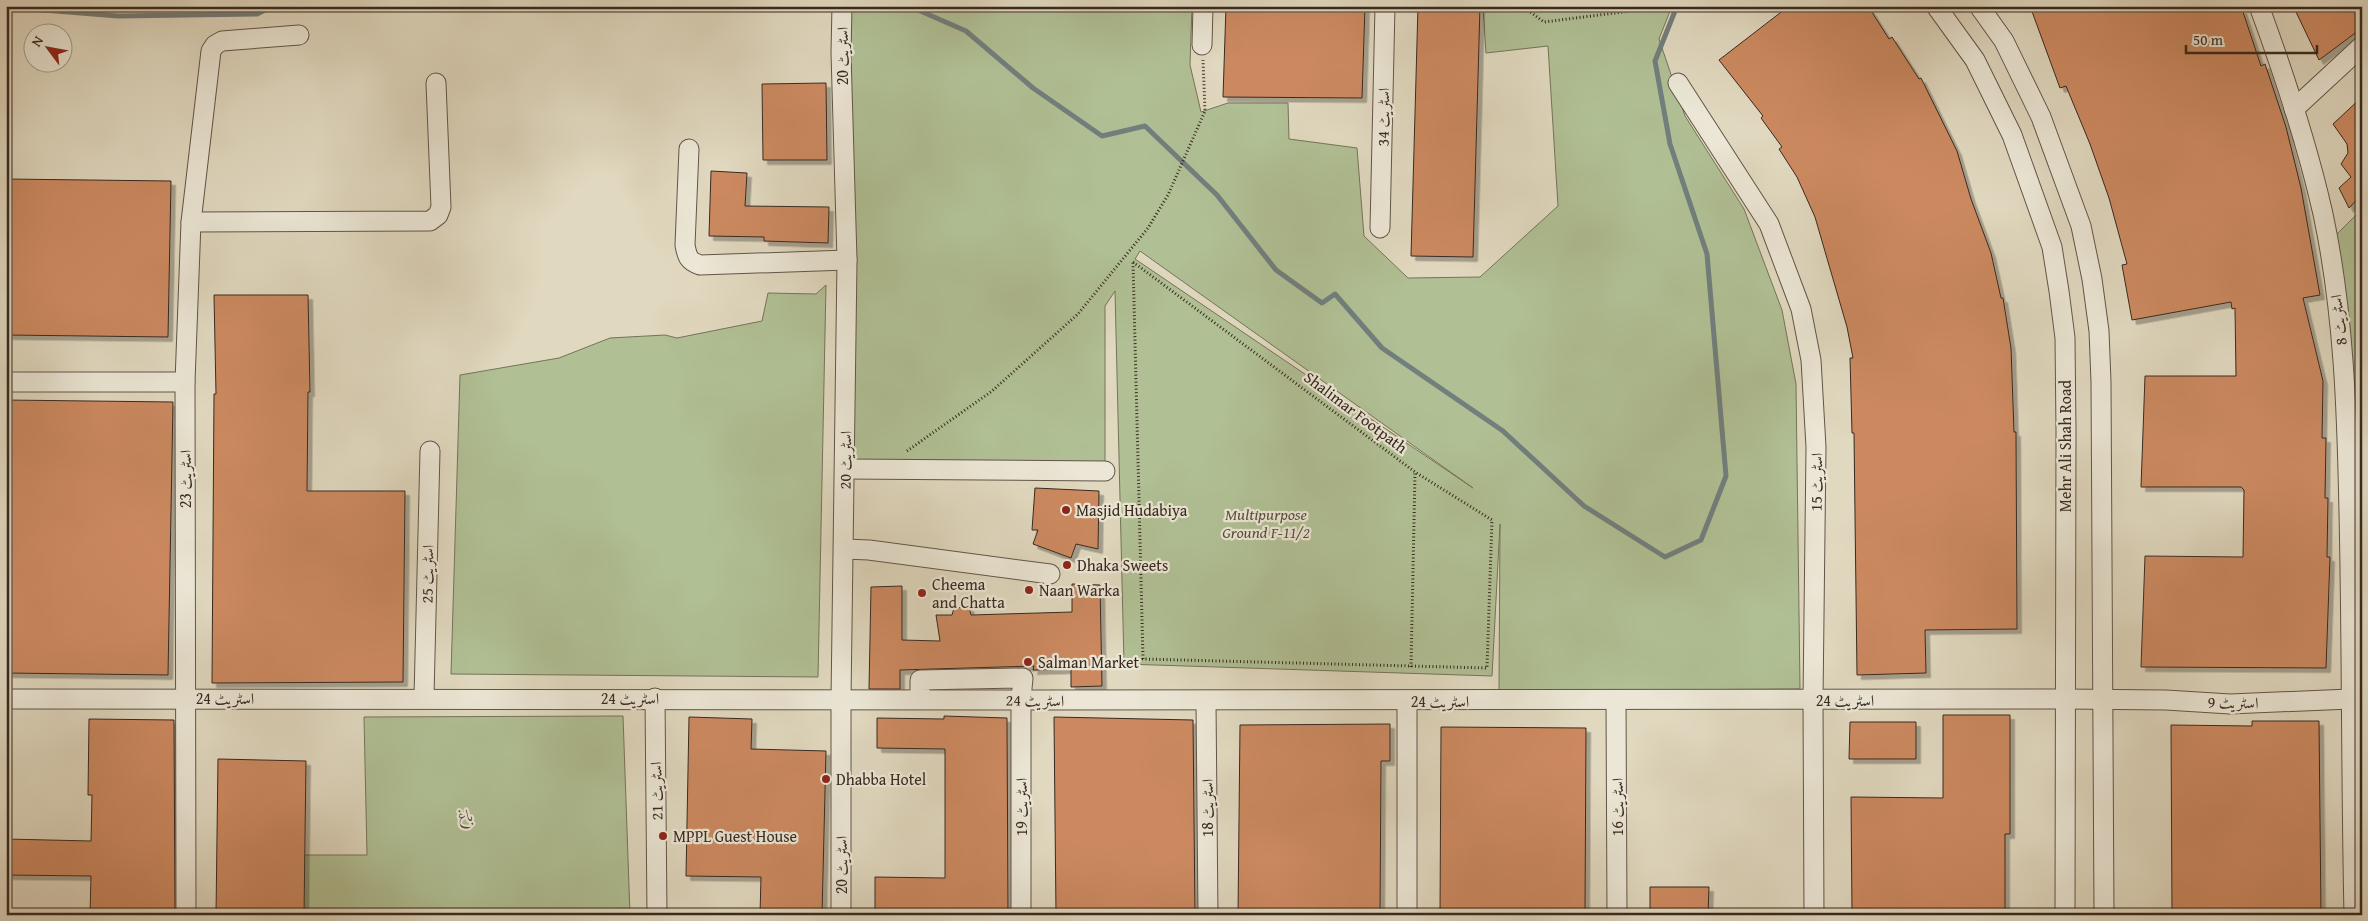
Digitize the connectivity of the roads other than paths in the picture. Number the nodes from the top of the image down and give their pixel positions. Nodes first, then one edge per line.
1 (842, 6) edge
2 (1203, 6) edge
3 (1385, 6) edge
4 (1936, 6) edge
5 (1979, 6) edge
6 (2259, 6) edge
7 (299, 35) dead end
8 (1202, 45) road end
9 (2362, 46) edge
10 (436, 83) dead end
11 (1678, 83) dead end
12 (2294, 109) junction
13 (689, 149) dead end
14 (191, 222) junction
15 (1380, 228) dead end
16 (847, 260) junction
17 (6, 382) edge
18 (185, 382) junction
19 (430, 451) dead end
20 (2355, 456) edge
21 (845, 469) junction
22 (1105, 471) dead end
23 (845, 549) junction
24 (1050, 574) dead end
25 (424, 697) junction
26 (655, 698) junction
27 (2356, 698) edge
28 (6, 699) edge
29 (184, 699) junction
30 (842, 699) junction
31 (2065, 699) junction
32 (1021, 700) junction
33 (1616, 700) junction
34 (1813, 700) junction
35 (2104, 700) junction
36 (1407, 701) junction
37 (1206, 702) junction
38 (1407, 914) edge
39 (186, 915) edge
40 (657, 915) edge
41 (841, 915) edge
42 (1021, 915) edge
43 (1208, 915) edge
44 (1617, 915) edge
45 (1814, 915) edge
46 (2065, 915) edge
47 (2104, 915) edge
48 (2354, 915) edge

1 - 16 street, اسٹریٹ 20
2 - 8 street
3 - 15 street, اسٹریٹ 34
4 - 31 street, Mehr Ali Shah Road
5 - 35 street
6 - 12 street, اسٹریٹ 8
7 - 14 street, اسٹریٹ 23
9 - 12 street
10 - 14 street
11 - 34 street, اسٹریٹ 15
12 - 20 street, اسٹریٹ 8
13 - 16 street
14 - 18 street, اسٹریٹ 23
16 - 21 street, اسٹریٹ 20
17 - 18 street
18 - 29 street, اسٹریٹ 23
19 - 25 street, اسٹریٹ 25
20 - 27 street, اسٹریٹ 8
21 - 22 street
21 - 23 street, اسٹریٹ 20
23 - 24 street
23 - 30 street, اسٹریٹ 20
25 - 26 street, اسٹریٹ 24
25 - 29 street, اسٹریٹ 24
26 - 30 street, اسٹریٹ 24
26 - 40 street, اسٹریٹ 21
27 - 35 street, اسٹریٹ 9
27 - 48 street, اسٹریٹ 8
28 - 29 street, اسٹریٹ 24
29 - 39 street, اسٹریٹ 23
30 - 32 street, اسٹریٹ 24
30 - 41 street, اسٹریٹ 20
31 - 34 street, اسٹریٹ 24
31 - 35 street, اسٹریٹ 9
31 - 46 street, Mehr Ali Shah Road
32 - 37 street, اسٹریٹ 24
32 - 42 street, اسٹریٹ 19
33 - 34 street, اسٹریٹ 24
33 - 36 street, اسٹریٹ 24
33 - 44 street, اسٹریٹ 16
34 - 45 street, اسٹریٹ 15
35 - 47 street
36 - 37 street, اسٹریٹ 24
36 - 38 street
37 - 43 street, اسٹریٹ 18

